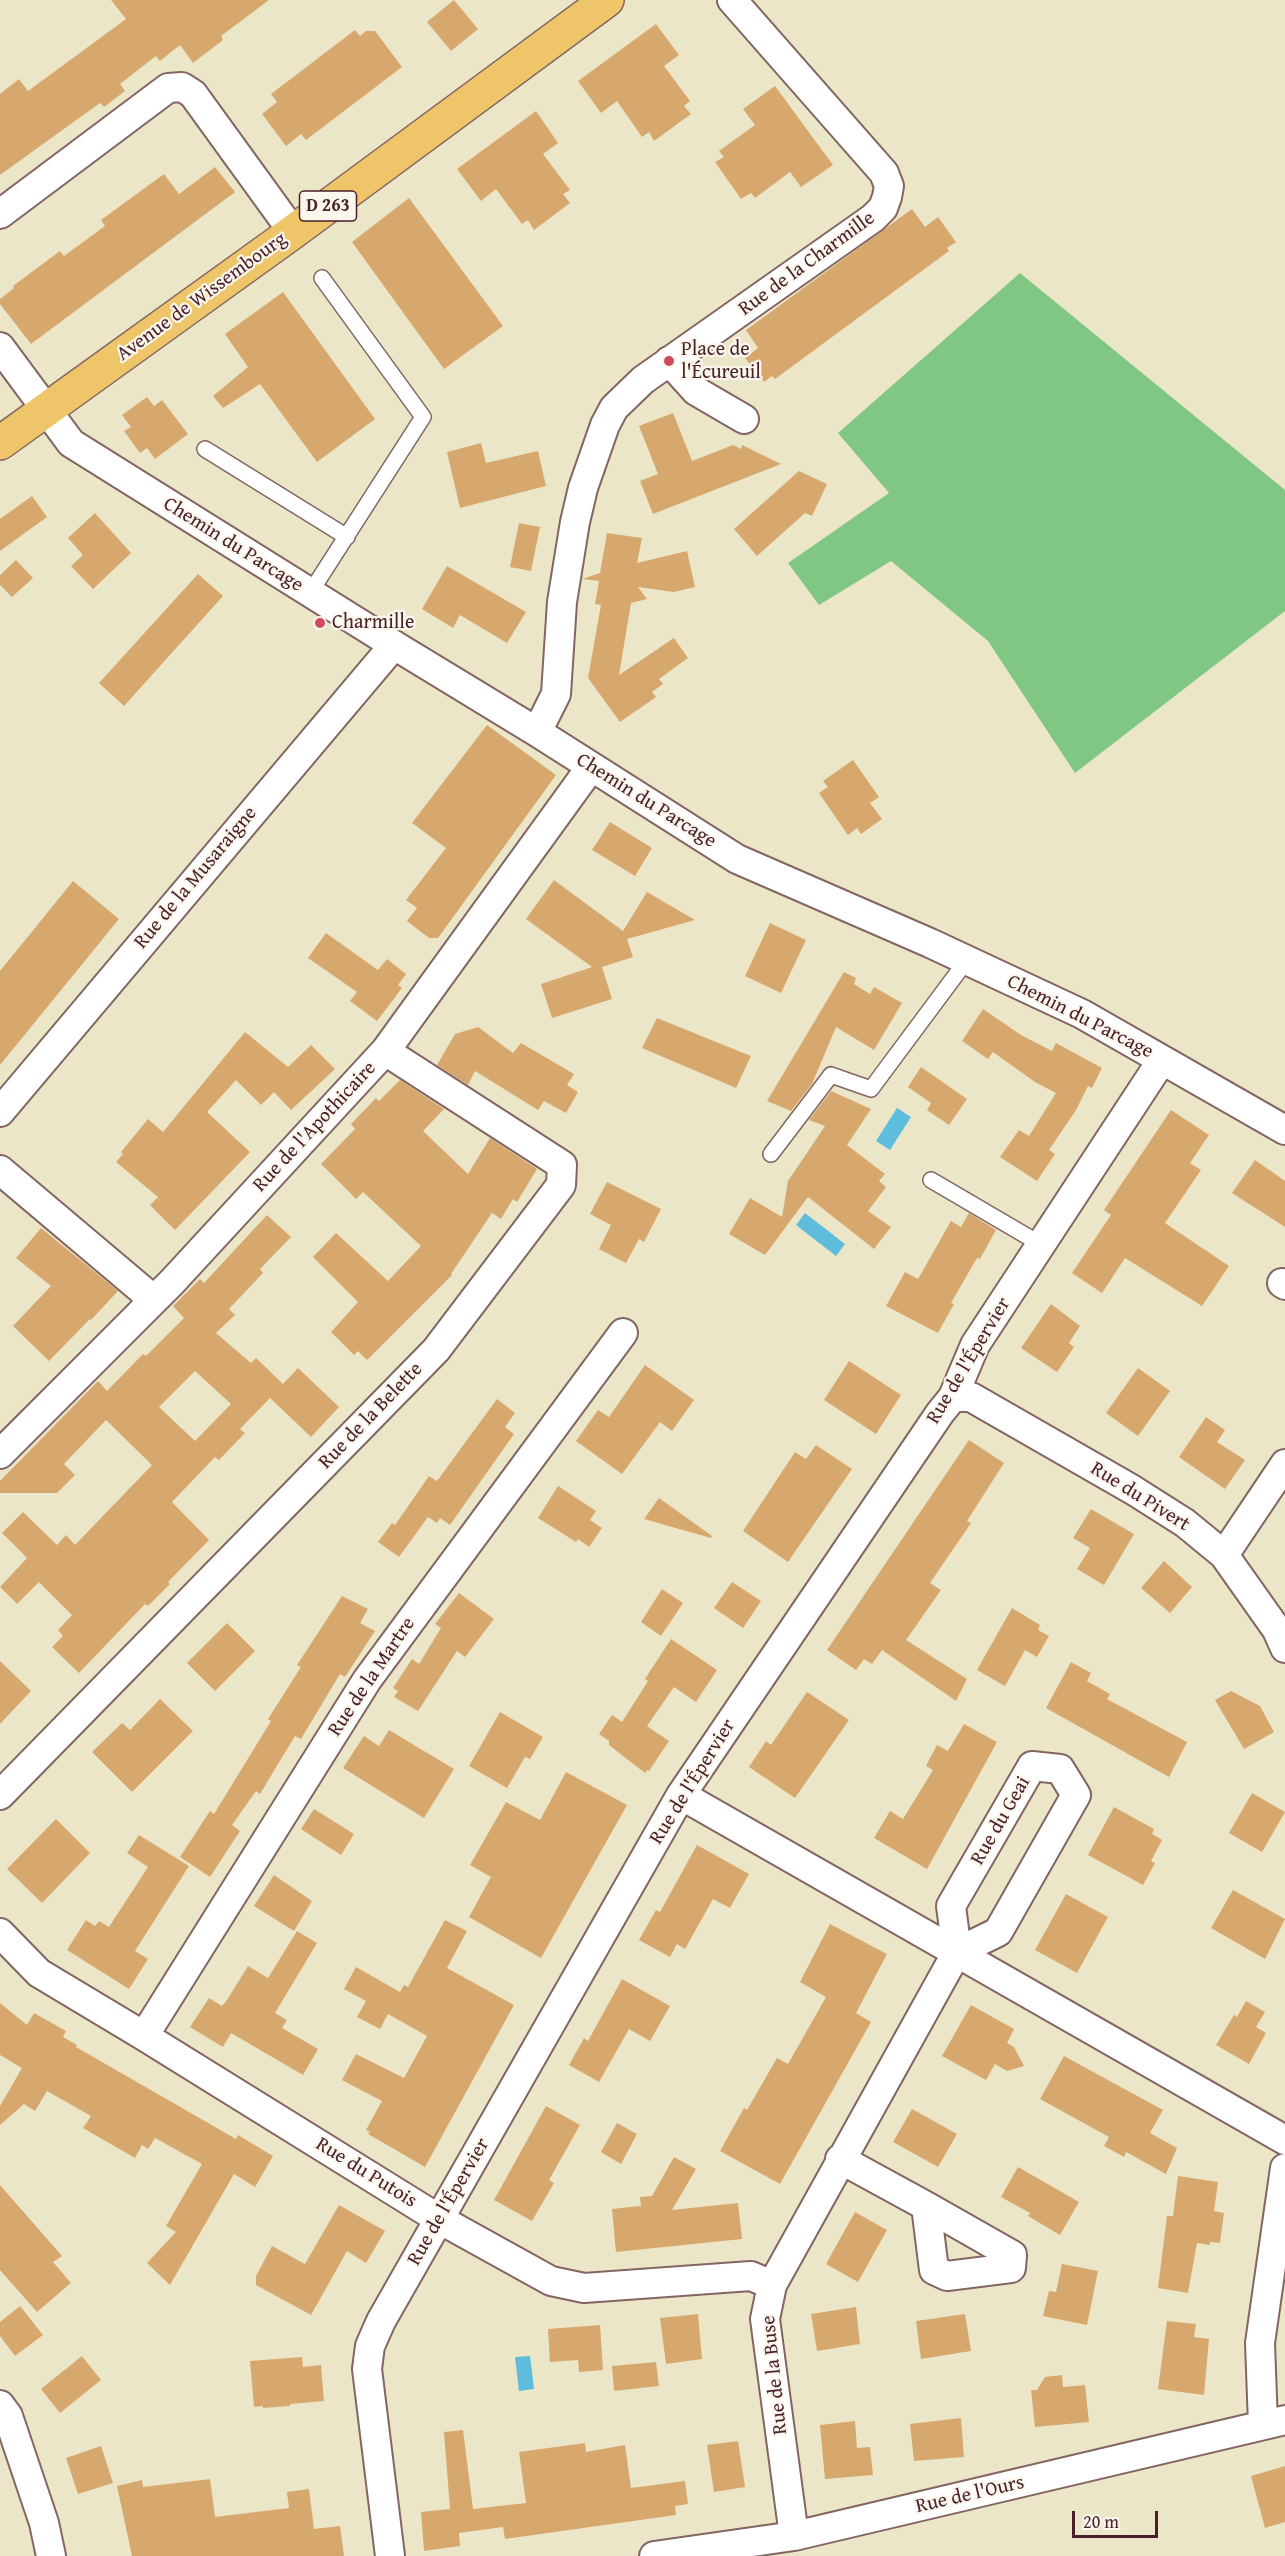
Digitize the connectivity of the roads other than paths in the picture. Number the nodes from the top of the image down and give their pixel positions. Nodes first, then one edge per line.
1 (607, 0) edge
2 (732, 0) edge
3 (0, 214) edge
4 (293, 232) junction
5 (322, 278) dead end
6 (0, 347) edge
7 (669, 361) junction
8 (45, 409) junction
9 (744, 419) dead end
10 (0, 443) edge
11 (205, 449) dead end
12 (347, 537) junction
13 (310, 593) junction
14 (394, 645) junction
15 (537, 732) junction
16 (591, 767) junction
17 (967, 960) junction
18 (386, 1050) junction
19 (1162, 1060) junction
20 (0, 1112) edge
21 (1285, 1130) edge
22 (771, 1154) dead end
23 (0, 1170) edge
24 (931, 1180) dead end
25 (1042, 1245) junction
26 (154, 1300) junction
27 (623, 1333) dead end
28 (953, 1396) junction
29 (0, 1454) edge
30 (1285, 1464) edge
31 (1224, 1555) junction
32 (1285, 1648) edge
33 (0, 1795) edge
34 (681, 1795) junction
35 (0, 1933) edge
36 (957, 1952) junction
37 (144, 2036) junction
38 (1285, 2140) edge
39 (840, 2159) junction
40 (1285, 2168) edge
41 (926, 2206) dead end
42 (439, 2219) junction
43 (1278, 2267) edge
44 (772, 2285) junction
45 (0, 2405) edge
46 (1274, 2423) edge
47 (794, 2536) junction
48 (51, 2556) edge
49 (390, 2556) edge
50 (654, 2556) edge

1 - 4 main road, Avenue de Wissembourg / D 263
2 - 7 street, Rue de la Charmille
3 - 4 street
4 - 8 main road, Avenue de Wissembourg / D 263
5 - 12 lane
6 - 8 street, Chemin du Parcage
7 - 9 street
7 - 15 street, Rue de la Charmille
8 - 10 main road, Avenue de Wissembourg / D 263
8 - 13 street, Chemin du Parcage
11 - 12 lane
12 - 13 lane
13 - 14 street, Chemin du Parcage
14 - 15 street, Chemin du Parcage
14 - 20 street, Rue de la Musaraigne
15 - 16 street, Chemin du Parcage
16 - 17 street, Chemin du Parcage
16 - 18 street, Rue de l'Apothicaire
17 - 19 street, Chemin du Parcage
17 - 22 lane
18 - 26 street, Rue de l'Apothicaire
18 - 33 street, Rue de la Belette
19 - 21 street, Chemin du Parcage
19 - 25 street, Rue de l'Épervier
23 - 26 street
24 - 25 lane
25 - 28 street, Rue de l'Épervier
26 - 29 street, Rue de l'Apothicaire
27 - 37 street, Rue de la Martre
28 - 31 street, Rue du Pivert
28 - 34 street, Rue de l'Épervier
30 - 31 street
31 - 32 street, Rue du Pivert
34 - 36 street
34 - 42 street, Rue de l'Épervier
35 - 37 street, Rue du Putois
36 - 36 street, Rue du Geai
36 - 38 street
36 - 39 street, Rue de la Buse
37 - 42 street, Rue du Putois
39 - 41 street
39 - 44 street, Rue de la Buse
40 - 43 street
42 - 44 street, Rue du Putois
42 - 49 street, Rue de l'Épervier
43 - 46 street
44 - 47 street, Rue de la Buse
45 - 48 street
46 - 47 street, Rue de l'Ours
47 - 50 street, Rue de l'Ours

